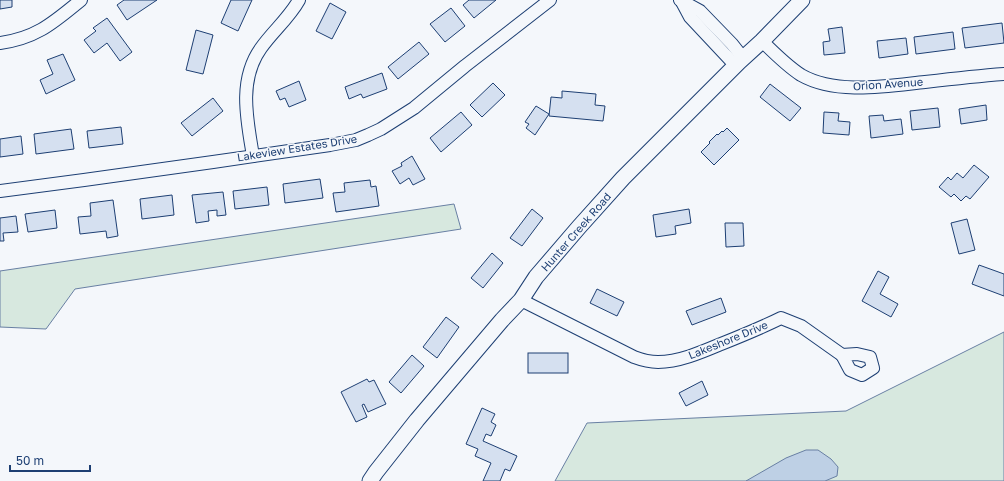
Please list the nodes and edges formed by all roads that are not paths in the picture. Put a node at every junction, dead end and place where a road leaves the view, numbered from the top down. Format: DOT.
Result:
graph roads {
  1 [pos="81,0"];
  2 [pos="299,0"];
  3 [pos="550,0"];
  4 [pos="802,0"];
  5 [pos="681,1"];
  6 [pos="762,41"];
  7 [pos="0,43"];
  8 [pos="739,62"];
  9 [pos="1004,74"];
  10 [pos="254,156"];
  11 [pos="0,191"];
  12 [pos="521,300"];
  13 [pos="842,354"];
  14 [pos="370,481"];
  1 -- 7 [label="street"];
  2 -- 10 [label="street"];
  3 -- 10 [label="street, Lakeview Estates Drive"];
  4 -- 6 [label="main road, Hunter Creek Road"];
  5 -- 8 [label="street"];
  6 -- 8 [label="main road, Hunter Creek Road"];
  6 -- 9 [label="street, Orion Avenue"];
  8 -- 12 [label="main road, Hunter Creek Road"];
  10 -- 11 [label="street, Lakeview Estates Drive"];
  12 -- 13 [label="street, Lakeshore Drive"];
  12 -- 14 [label="main road, Hunter Creek Road"];
}
